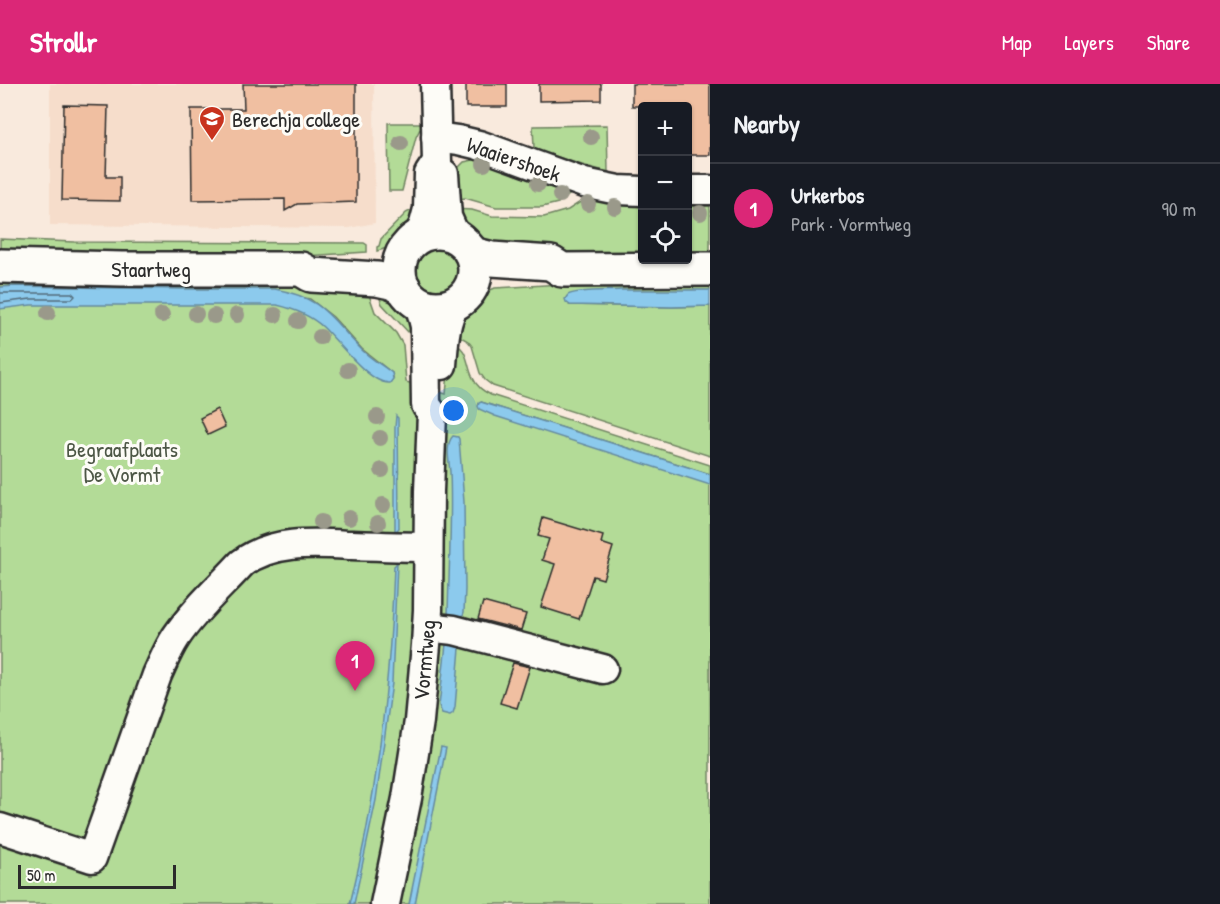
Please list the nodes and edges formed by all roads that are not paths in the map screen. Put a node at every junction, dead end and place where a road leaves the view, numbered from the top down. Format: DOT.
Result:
graph roads {
  1 [pos="435,84"];
  2 [pos="434,158"];
  3 [pos="692,190"];
  4 [pos="710,190"];
  5 [pos="638,191"];
  6 [pos="411,244"];
  7 [pos="464,246"];
  8 [pos="0,266"];
  9 [pos="301,269"];
  10 [pos="710,269"];
  11 [pos="562,270"];
  12 [pos="411,295"];
  13 [pos="462,296"];
  14 [pos="432,413"];
  15 [pos="428,547"];
  16 [pos="427,627"];
  17 [pos="603,669"];
  18 [pos="0,828"];
  19 [pos="386,904"];
  1 -- 2 [label="street, Waaiershoek"];
  2 -- 5 [label="street, Waaiershoek"];
  2 -- 6 [label="street"];
  2 -- 7 [label="street"];
  3 -- 4 [label="street"];
  6 -- 7 [label="main road"];
  6 -- 9 [label="main road, Staartweg"];
  6 -- 12 [label="main road"];
  7 -- 11 [label="main road"];
  7 -- 13 [label="main road"];
  8 -- 9 [label="main road, Staartweg"];
  9 -- 12 [label="main road, Staartweg"];
  10 -- 11 [label="main road"];
  11 -- 13 [label="main road"];
  12 -- 13 [label="main road"];
  12 -- 14 [label="street, Vormtweg"];
  13 -- 14 [label="street, Vormtweg"];
  14 -- 15 [label="street, Vormtweg"];
  15 -- 16 [label="street, Vormtweg"];
  15 -- 18 [label="street"];
  16 -- 17 [label="street"];
  16 -- 19 [label="street, Vormtweg"];
}
